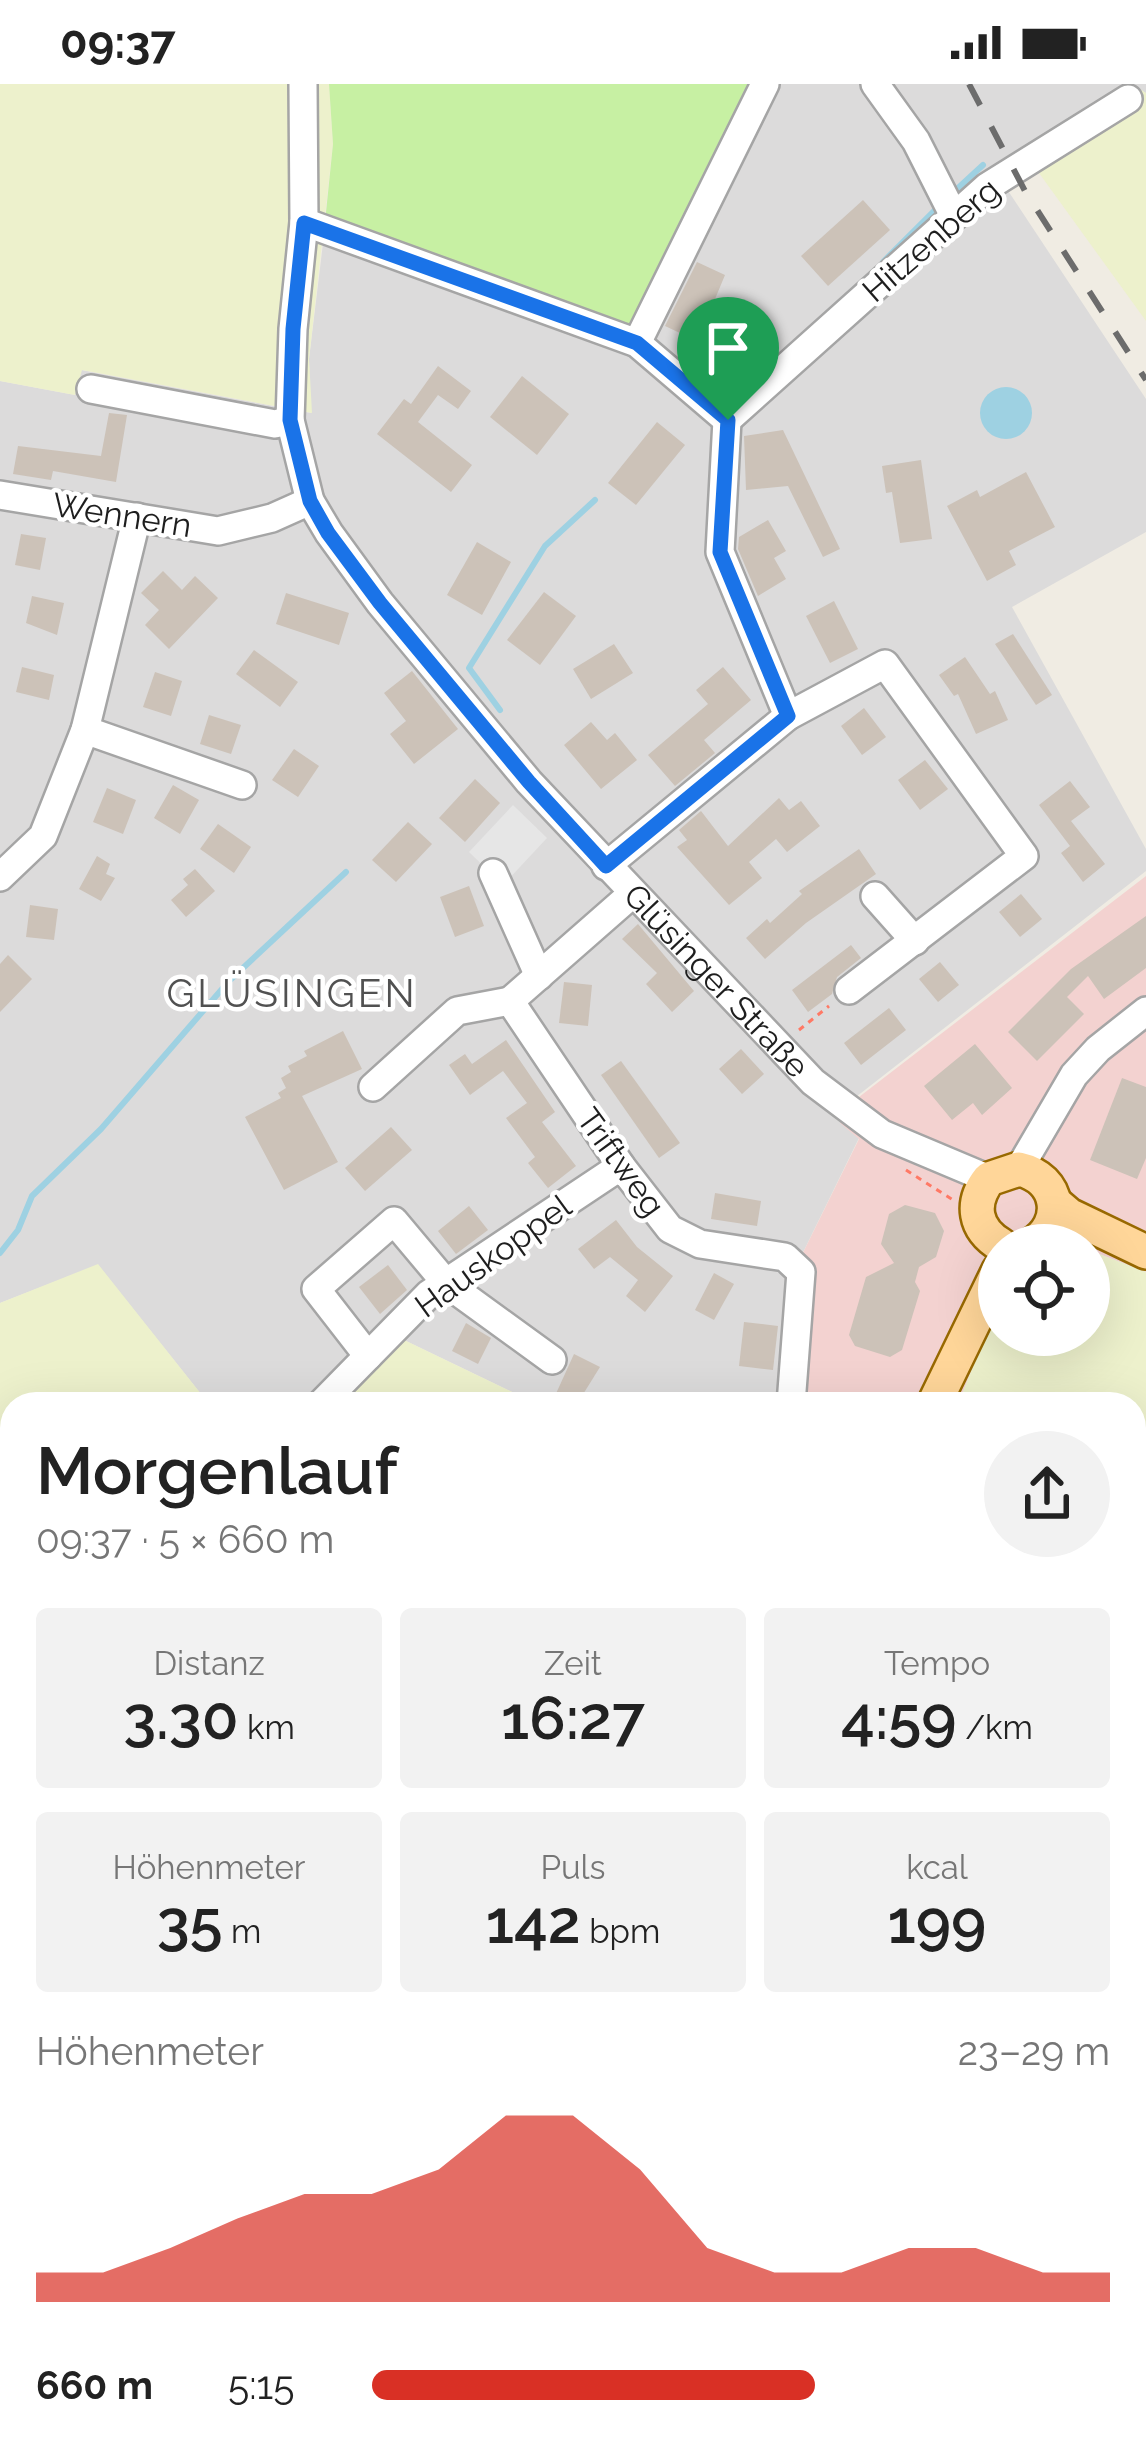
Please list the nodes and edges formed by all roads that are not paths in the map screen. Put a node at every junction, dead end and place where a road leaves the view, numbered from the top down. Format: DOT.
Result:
graph roads {
  1 [pos="303,84"];
  2 [pos="765,84"];
  3 [pos="875,84"];
  4 [pos="1131,101"];
  5 [pos="954,216"];
  6 [pos="304,223"];
  7 [pos="637,343"];
  8 [pos="91,389"];
  9 [pos="290,420"];
  10 [pos="728,420"];
  11 [pos="0,495"];
  12 [pos="310,501"];
  13 [pos="136,517"];
  14 [pos="788,716"];
  15 [pos="86,730"];
  16 [pos="242,784"];
  17 [pos="606,866"];
  18 [pos="493,873"];
  19 [pos="0,877"];
  20 [pos="632,894"];
  21 [pos="875,896"];
  22 [pos="915,940"];
  23 [pos="539,976"];
  24 [pos="849,990"];
  25 [pos="510,1001"];
  26 [pos="1146,1011"];
  27 [pos="373,1088"];
  28 [pos="620,1166"];
  29 [pos="1023,1202"];
  30 [pos="983,1224"];
  31 [pos="1143,1250"];
  32 [pos="446,1283"];
  33 [pos="978,1287"];
  34 [pos="978,1311"];
  35 [pos="368,1356"];
  36 [pos="954,1357"];
  37 [pos="552,1360"];
  38 [pos="333,1392"];
  39 [pos="792,1392"];
  40 [pos="939,1392"];
  1 -- 6 [label="street, Glüsinger Straße"];
  2 -- 7 [label="street"];
  3 -- 5 [label="street"];
  4 -- 5 [label="street, Hitzenberg"];
  5 -- 10 [label="street, Hitzenberg"];
  6 -- 7 [label="street"];
  6 -- 9 [label="street, Glüsinger Straße"];
  7 -- 10 [label="street"];
  8 -- 9 [label="street"];
  9 -- 12 [label="street, Glüsinger Straße"];
  10 -- 14 [label="street"];
  11 -- 13 [label="street, Wennern"];
  12 -- 13 [label="street, Wennern"];
  12 -- 17 [label="street, Glüsinger Straße"];
  13 -- 15 [label="street"];
  14 -- 17 [label="street"];
  14 -- 22 [label="street"];
  15 -- 16 [label="street"];
  15 -- 19 [label="street"];
  17 -- 20 [label="street, Glüsinger Straße"];
  18 -- 23 [label="street"];
  20 -- 23 [label="street"];
  20 -- 29 [label="street, Glüsinger Straße"];
  21 -- 22 [label="street"];
  22 -- 24 [label="street"];
  23 -- 25 [label="street"];
  25 -- 27 [label="street"];
  25 -- 28 [label="street, Triftweg"];
  26 -- 29 [label="street"];
  28 -- 32 [label="street, Hauskoppel"];
  28 -- 39 [label="street, Triftweg"];
  29 -- 30 [label="main road"];
  29 -- 31 [label="main road, Glüsinger Straße"];
  32 -- 35 [label="street, Hauskoppel"];
  32 -- 35 [label="street"];
  32 -- 37 [label="street"];
  33 -- 36 [label="main road"];
  34 -- 36 [label="main road"];
  35 -- 38 [label="street, Hauskoppel"];
  36 -- 40 [label="main road"];
}
